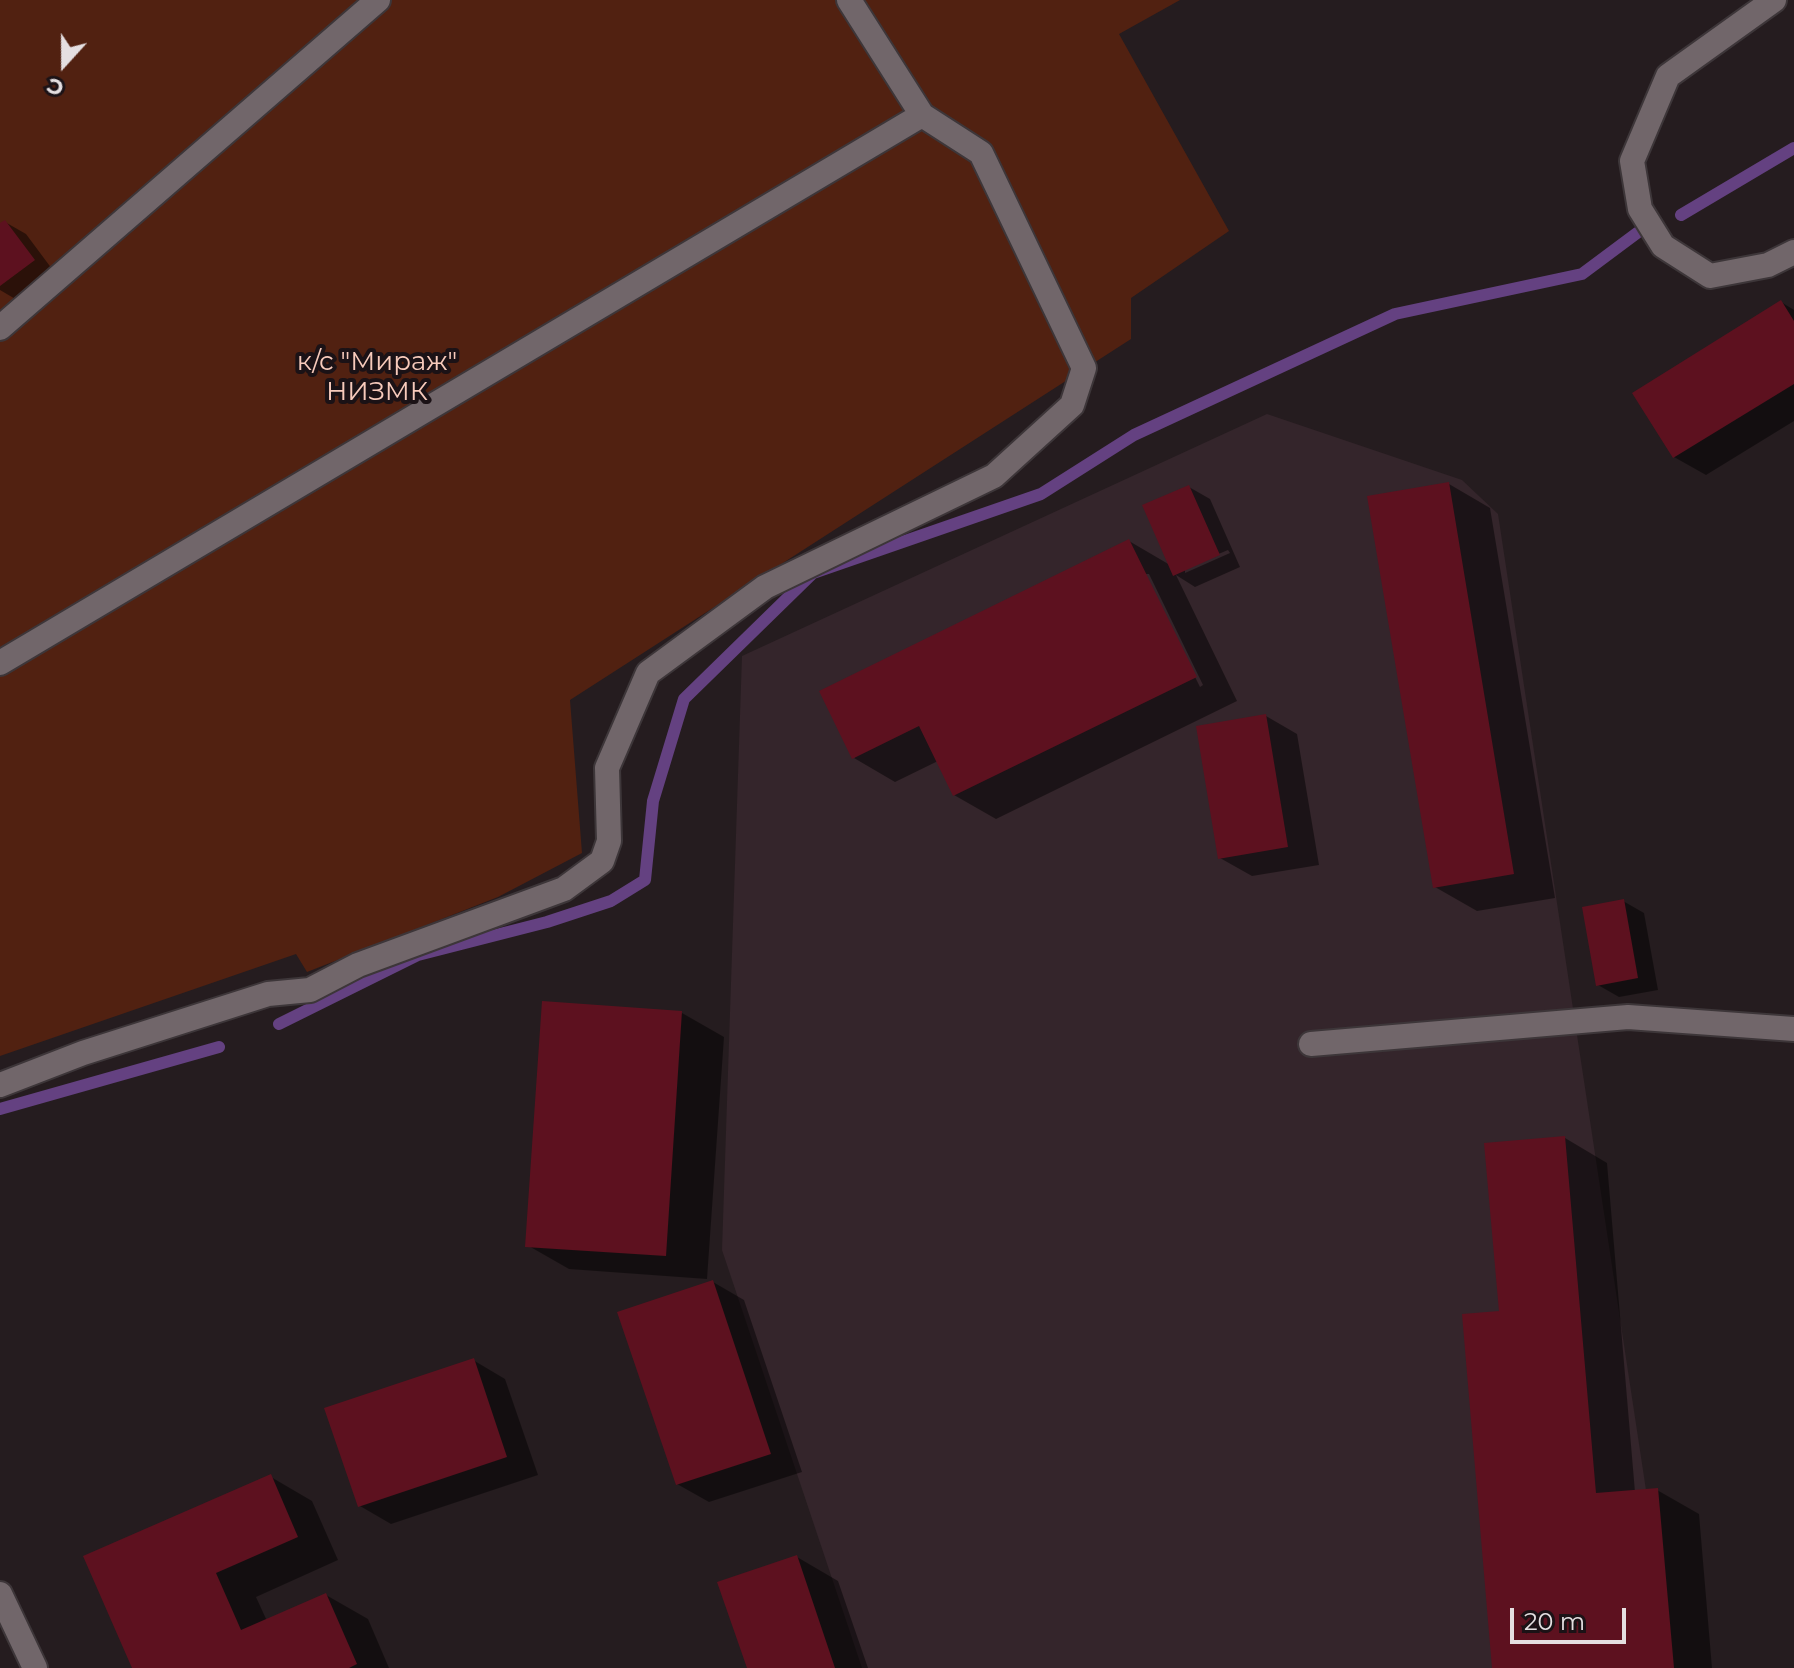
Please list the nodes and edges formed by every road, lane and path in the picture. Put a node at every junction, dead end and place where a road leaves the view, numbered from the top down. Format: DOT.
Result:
graph roads {
  1 [pos="378,0"];
  2 [pos="849,0"];
  3 [pos="1774,0"];
  4 [pos="922,115"];
  5 [pos="1794,252"];
  6 [pos="0,328"];
  7 [pos="0,663"];
  8 [pos="1794,1029"];
  9 [pos="1311,1044"];
  10 [pos="0,1085"];
  11 [pos="0,1594"];
  12 [pos="35,1668"];
  1 -- 6 [label="lane"];
  2 -- 4 [label="lane"];
  3 -- 5 [label="lane"];
  4 -- 7 [label="lane"];
  4 -- 10 [label="lane"];
  8 -- 9 [label="lane"];
  11 -- 12 [label="lane"];
}
